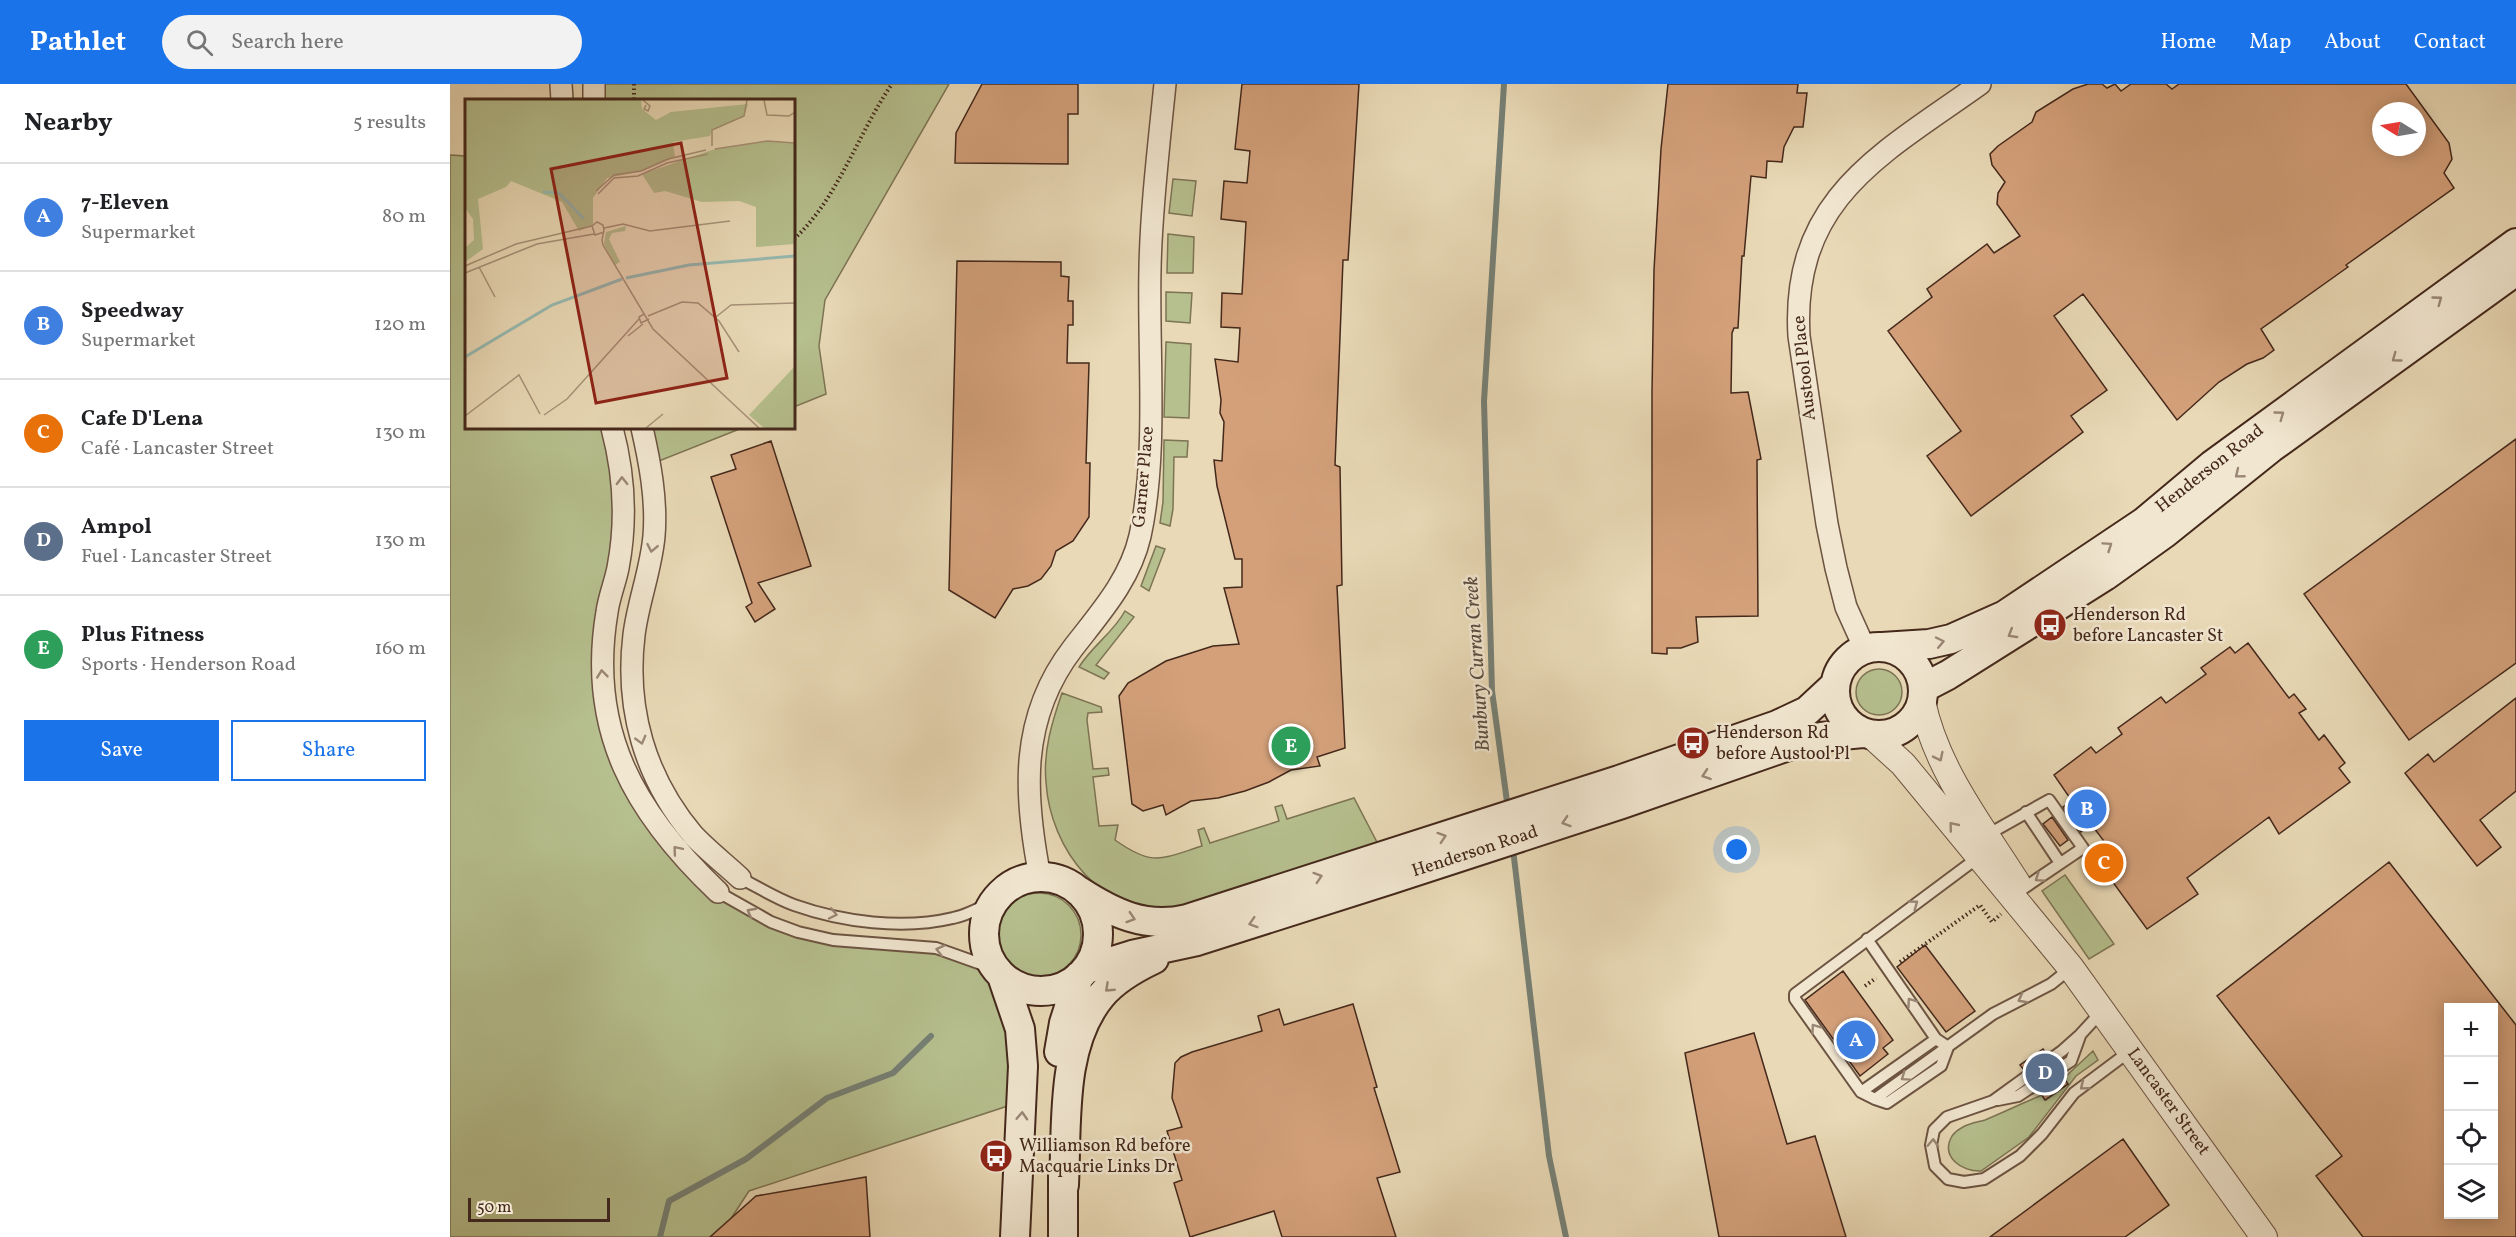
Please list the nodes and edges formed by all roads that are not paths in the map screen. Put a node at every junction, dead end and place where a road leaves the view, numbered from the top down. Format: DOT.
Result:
graph roads {
  1 [pos="561,84"];
  2 [pos="1165,84"];
  3 [pos="1980,84"];
  4 [pos="562,99"];
  5 [pos="2516,243"];
  6 [pos="2516,271"];
  7 [pos="2470,290"];
  8 [pos="612,429"];
  9 [pos="642,429"];
  10 [pos="1873,648"];
  11 [pos="1835,685"];
  12 [pos="1922,695"];
  13 [pos="1866,733"];
  14 [pos="1621,792"];
  15 [pos="2026,812"];
  16 [pos="1986,846"];
  17 [pos="2060,863"];
  18 [pos="1388,868"];
  19 [pos="1040,877"];
  20 [pos="740,878"];
  21 [pos="2021,890"];
  22 [pos="1079,891"];
  23 [pos="718,892"];
  24 [pos="995,900"];
  25 [pos="1867,939"];
  26 [pos="1197,940"];
  27 [pos="2071,968"];
  28 [pos="999,973"];
  29 [pos="1083,973"];
  30 [pos="2102,1011"];
  31 [pos="1936,1039"];
  32 [pos="1948,1047"];
  33 [pos="2130,1051"];
  34 [pos="1861,1092"];
  35 [pos="1064,1185"];
  36 [pos="1016,1237"];
  37 [pos="1063,1237"];
  38 [pos="2264,1237"];
  1 -- 4 [label="street"];
  2 -- 19 [label="street, Garner Place"];
  3 -- 10 [label="street, Austool Place"];
  5 -- 7 [label="main road, Henderson Road"];
  6 -- 7 [label="main road, Henderson Road"];
  10 -- 7 [label="main road, Henderson Road, one-way"];
  7 -- 12 [label="main road, Henderson Road, one-way"];
  23 -- 8 [label="street, one-way"];
  9 -- 20 [label="street, one-way"];
  10 -- 11 [label="main road"];
  10 -- 12 [label="main road"];
  11 -- 13 [label="main road"];
  11 -- 14 [label="main road, Henderson Road"];
  12 -- 13 [label="main road"];
  12 -- 16 [label="street, Lancaster Street, one-way"];
  13 -- 14 [label="main road, Henderson Road, one-way"];
  16 -- 13 [label="street, Lancaster Street, one-way"];
  14 -- 18 [label="main road, Henderson Road"];
  15 -- 16 [label="lane"];
  15 -- 17 [label="lane"];
  15 -- 17 [label="lane"];
  16 -- 21 [label="street, Lancaster Street"];
  25 -- 16 [label="lane, one-way"];
  16 -- 27 [label="street, Lancaster Street"];
  17 -- 21 [label="lane, one-way"];
  22 -- 18 [label="main road, Henderson Road, one-way"];
  18 -- 26 [label="main road, Henderson Road, one-way"];
  19 -- 22 [label="main road"];
  19 -- 24 [label="main road"];
  20 -- 24 [label="lane, one-way"];
  21 -- 27 [label="street, Lancaster Street"];
  22 -- 29 [label="main road"];
  28 -- 23 [label="lane, one-way"];
  24 -- 28 [label="main road"];
  31 -- 25 [label="lane, one-way"];
  34 -- 25 [label="lane, one-way"];
  26 -- 29 [label="main road, Henderson Road"];
  26 -- 35 [label="main road, one-way"];
  27 -- 30 [label="street, Lancaster Street"];
  27 -- 32 [label="lane, one-way"];
  28 -- 29 [label="main road"];
  36 -- 28 [label="main road, one-way"];
  29 -- 35 [label="main road"];
  30 -- 33 [label="street, Lancaster Street"];
  33 -- 30 [label="lane, one-way"];
  31 -- 32 [label="lane"];
  31 -- 34 [label="lane"];
  32 -- 34 [label="lane, one-way"];
  33 -- 38 [label="street, Lancaster Street"];
  35 -- 37 [label="main road"];
}
